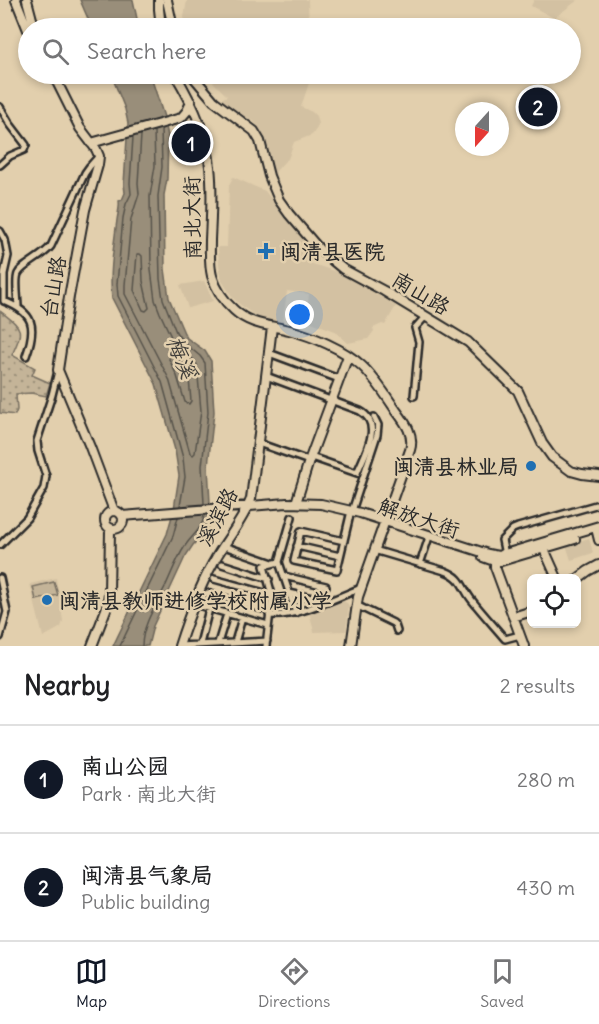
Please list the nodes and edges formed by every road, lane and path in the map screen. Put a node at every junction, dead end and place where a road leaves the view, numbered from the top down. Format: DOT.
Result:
graph roads {
  1 [pos="16,0"];
  2 [pos="27,0"];
  3 [pos="159,0"];
  4 [pos="167,0"];
  5 [pos="23,18"];
  6 [pos="32,18"];
  7 [pos="160,18"];
  8 [pos="171,18"];
  9 [pos="58,84"];
  10 [pos="181,84"];
  11 [pos="200,84"];
  12 [pos="191,102"];
  13 [pos="0,106"];
  14 [pos="179,118"];
  15 [pos="199,119"];
  16 [pos="92,143"];
  17 [pos="99,156"];
  18 [pos="0,165"];
  19 [pos="0,231"];
  20 [pos="18,307"];
  21 [pos="425,316"];
  22 [pos="272,327"];
  23 [pos="269,354"];
  24 [pos="26,356"];
  25 [pos="348,356"];
  26 [pos="58,370"];
  27 [pos="266,376"];
  28 [pos="339,379"];
  29 [pos="414,396"];
  30 [pos="332,400"];
  31 [pos="374,417"];
  32 [pos="258,443"];
  33 [pos="310,459"];
  34 [pos="599,476"];
  35 [pos="296,503"];
  36 [pos="599,504"];
  37 [pos="247,509"];
  38 [pos="114,511"];
  39 [pos="351,513"];
  40 [pos="292,517"];
  41 [pos="123,518"];
  42 [pos="384,523"];
  43 [pos="110,529"];
  44 [pos="598,532"];
  45 [pos="428,540"];
  46 [pos="344,541"];
  47 [pos="0,545"];
  48 [pos="224,546"];
  49 [pos="297,546"];
  50 [pos="544,549"];
  51 [pos="374,550"];
  52 [pos="504,550"];
  53 [pos="340,556"];
  54 [pos="495,559"];
  55 [pos="277,562"];
  56 [pos="222,564"];
  57 [pos="420,564"];
  58 [pos="599,565"];
  59 [pos="555,574"];
  60 [pos="284,576"];
  61 [pos="581,576"];
  62 [pos="0,578"];
  63 [pos="214,579"];
  64 [pos="269,579"];
  65 [pos="326,586"];
  66 [pos="361,588"];
  67 [pos="207,593"];
  68 [pos="289,593"];
  69 [pos="272,595"];
  70 [pos="326,602"];
  71 [pos="194,604"];
  72 [pos="356,605"];
  73 [pos="210,609"];
  74 [pos="527,612"];
  75 [pos="270,613"];
  76 [pos="296,613"];
  77 [pos="227,614"];
  78 [pos="513,617"];
  79 [pos="242,618"];
  80 [pos="268,625"];
  81 [pos="397,631"];
  82 [pos="520,635"];
  83 [pos="0,637"];
  84 [pos="235,642"];
  85 [pos="218,643"];
  86 [pos="266,643"];
  87 [pos="200,644"];
  88 [pos="92,646"];
  89 [pos="179,646"];
  90 [pos="351,646"];
  91 [pos="524,646"];
  1 -- 5 [label="street"];
  2 -- 6 [label="street"];
  3 -- 7 [label="street"];
  4 -- 8 [label="street"];
  9 -- 16 [label="street"];
  10 -- 12 [label="street, 南北大街"];
  11 -- 21 [label="street, 南山路"];
  12 -- 14 [label="street"];
  12 -- 15 [label="street, 南北大街"];
  13 -- 18 [label="street"];
  14 -- 15 [label="street"];
  14 -- 16 [label="street"];
  15 -- 22 [label="street, 南北大街"];
  16 -- 17 [label="street"];
  17 -- 20 [label="street"];
  17 -- 26 [label="street, 台山路"];
  19 -- 20 [label="street"];
  20 -- 24 [label="street"];
  21 -- 29 [label="street"];
  21 -- 34 [label="street, 南山路"];
  22 -- 23 [label="street, 溪滨路"];
  22 -- 25 [label="street, 南北大街"];
  23 -- 27 [label="street, 溪滨路"];
  23 -- 28 [label="street"];
  25 -- 28 [label="street"];
  25 -- 42 [label="street, 南北大街"];
  26 -- 38 [label="street"];
  26 -- 47 [label="street"];
  27 -- 30 [label="street"];
  27 -- 32 [label="street, 溪滨路"];
  28 -- 30 [label="street"];
  30 -- 33 [label="street"];
  30 -- 33 [label="street"];
  31 -- 39 [label="street"];
  32 -- 33 [label="street"];
  32 -- 37 [label="street, 溪滨路"];
  33 -- 35 [label="street"];
  35 -- 37 [label="street, 解放大街"];
  35 -- 39 [label="street, 解放大街"];
  36 -- 52 [label="street"];
  37 -- 39 [label="street, 解放大街"];
  37 -- 41 [label="street, 解放大街"];
  37 -- 48 [label="street, 溪滨路"];
  38 -- 41 [label="street"];
  38 -- 43 [label="street"];
  39 -- 42 [label="street, 解放大街"];
  39 -- 46 [label="street"];
  40 -- 55 [label="street"];
  41 -- 43 [label="street"];
  42 -- 45 [label="street, 解放大街"];
  42 -- 51 [label="street, 南北大街"];
  42 -- 54 [label="street, 解放大街"];
  43 -- 88 [label="street"];
  44 -- 50 [label="street, 解放大街"];
  44 -- 54 [label="street, 解放大街"];
  45 -- 54 [label="street, 解放大街"];
  45 -- 57 [label="street"];
  46 -- 49 [label="street"];
  46 -- 53 [label="street"];
  48 -- 55 [label="street"];
  48 -- 71 [label="street, 溪滨路"];
  49 -- 53 [label="street"];
  49 -- 53 [label="street"];
  50 -- 54 [label="street, 解放大街"];
  50 -- 59 [label="street"];
  51 -- 57 [label="street"];
  51 -- 66 [label="street, 南北大街"];
  54 -- 78 [label="street"];
  55 -- 60 [label="street"];
  55 -- 64 [label="street"];
  56 -- 64 [label="street"];
  57 -- 82 [label="street"];
  58 -- 61 [label="street"];
  60 -- 65 [label="street"];
  60 -- 68 [label="street"];
  62 -- 83 [label="street"];
  63 -- 69 [label="street"];
  64 -- 69 [label="street"];
  66 -- 70 [label="street"];
  66 -- 72 [label="street, 南北大街"];
  67 -- 75 [label="street"];
  68 -- 70 [label="street"];
  68 -- 76 [label="street"];
  69 -- 75 [label="street"];
  70 -- 76 [label="street"];
  71 -- 73 [label="street"];
  71 -- 89 [label="street, 溪滨路"];
  72 -- 81 [label="street"];
  72 -- 90 [label="street, 南北大街"];
  73 -- 77 [label="street"];
  73 -- 87 [label="street"];
  74 -- 78 [label="street"];
  75 -- 76 [label="street"];
  75 -- 80 [label="street"];
  77 -- 79 [label="street"];
  77 -- 85 [label="street"];
  78 -- 82 [label="street"];
  79 -- 80 [label="street"];
  79 -- 84 [label="street"];
  80 -- 86 [label="street"];
  82 -- 91 [label="street"];
  84 -- 85 [label="street"];
  84 -- 86 [label="street"];
  85 -- 87 [label="street"];
  87 -- 89 [label="street"];
}
